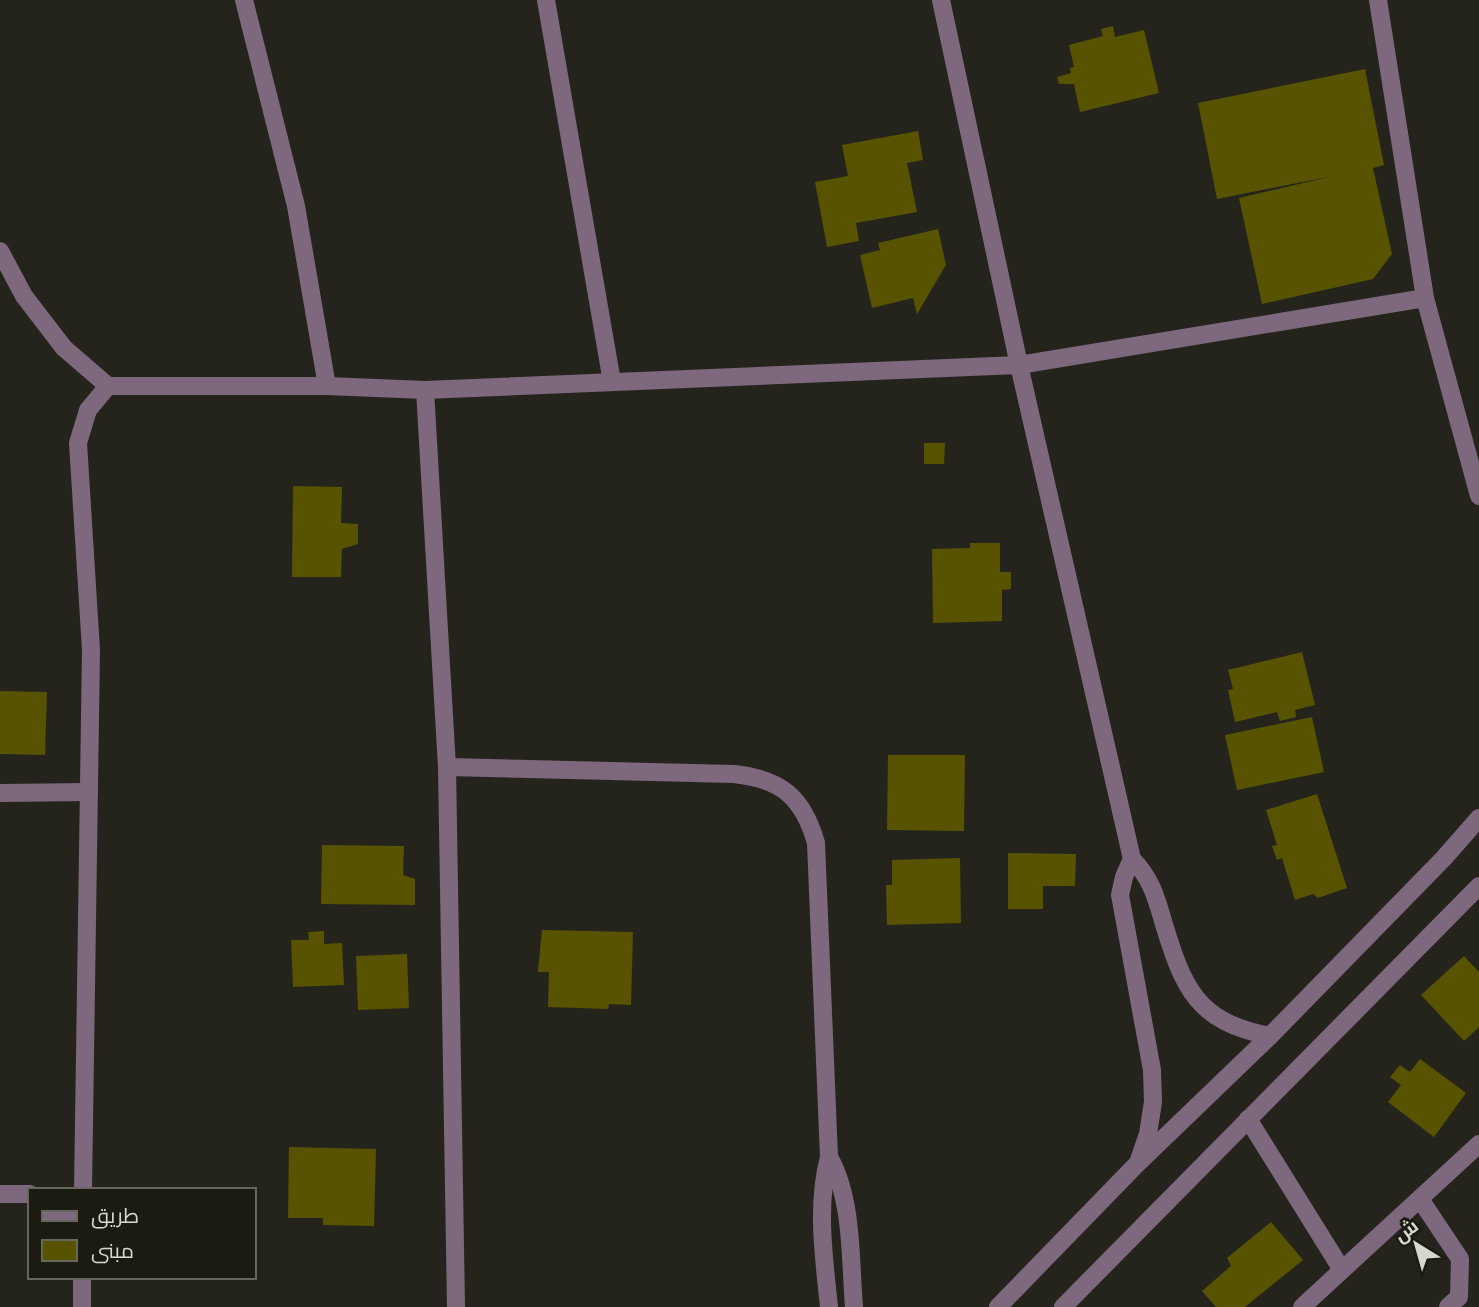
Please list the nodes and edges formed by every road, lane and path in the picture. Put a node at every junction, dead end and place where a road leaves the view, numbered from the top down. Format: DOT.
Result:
graph roads {
  1 [pos="244,0"];
  2 [pos="546,0"];
  3 [pos="941,0"];
  4 [pos="1378,0"];
  5 [pos="0,251"];
  6 [pos="1425,298"];
  7 [pos="1019,365"];
  8 [pos="612,382"];
  9 [pos="108,386"];
  10 [pos="327,386"];
  11 [pos="425,390"];
  12 [pos="1479,496"];
  13 [pos="447,767"];
  14 [pos="89,792"];
  15 [pos="0,793"];
  16 [pos="1479,818"];
  17 [pos="1132,859"];
  18 [pos="1479,886"];
  19 [pos="1270,1036"];
  20 [pos="1248,1119"];
  21 [pos="1479,1144"];
  22 [pos="829,1157"];
  23 [pos="1137,1164"];
  24 [pos="83,1188"];
  25 [pos="0,1194"];
  26 [pos="28,1194"];
  27 [pos="1420,1199"];
  28 [pos="1342,1270"];
  29 [pos="82,1279"];
  30 [pos="82,1307"];
  31 [pos="456,1307"];
  32 [pos="828,1307"];
  33 [pos="854,1307"];
  34 [pos="998,1307"];
  35 [pos="1063,1307"];
  36 [pos="1302,1307"];
  37 [pos="1448,1307"];
  1 -- 10 [label="street"];
  2 -- 8 [label="street"];
  3 -- 7 [label="street"];
  4 -- 6 [label="street"];
  5 -- 9 [label="street"];
  6 -- 7 [label="street"];
  6 -- 12 [label="street"];
  7 -- 8 [label="street"];
  7 -- 17 [label="street"];
  8 -- 11 [label="street"];
  9 -- 10 [label="street"];
  9 -- 14 [label="street"];
  10 -- 11 [label="street"];
  11 -- 13 [label="street"];
  13 -- 22 [label="street"];
  13 -- 31 [label="street"];
  14 -- 15 [label="street"];
  14 -- 24 [label="street"];
  16 -- 19 [label="street"];
  17 -- 19 [label="street"];
  17 -- 23 [label="street"];
  18 -- 20 [label="street"];
  19 -- 23 [label="street"];
  20 -- 28 [label="street"];
  20 -- 35 [label="street"];
  21 -- 27 [label="street"];
  22 -- 32 [label="street"];
  22 -- 33 [label="street"];
  23 -- 34 [label="street"];
  25 -- 26 [label="street"];
  27 -- 28 [label="street"];
  27 -- 37 [label="street"];
  28 -- 36 [label="street"];
  29 -- 30 [label="street"];
}
